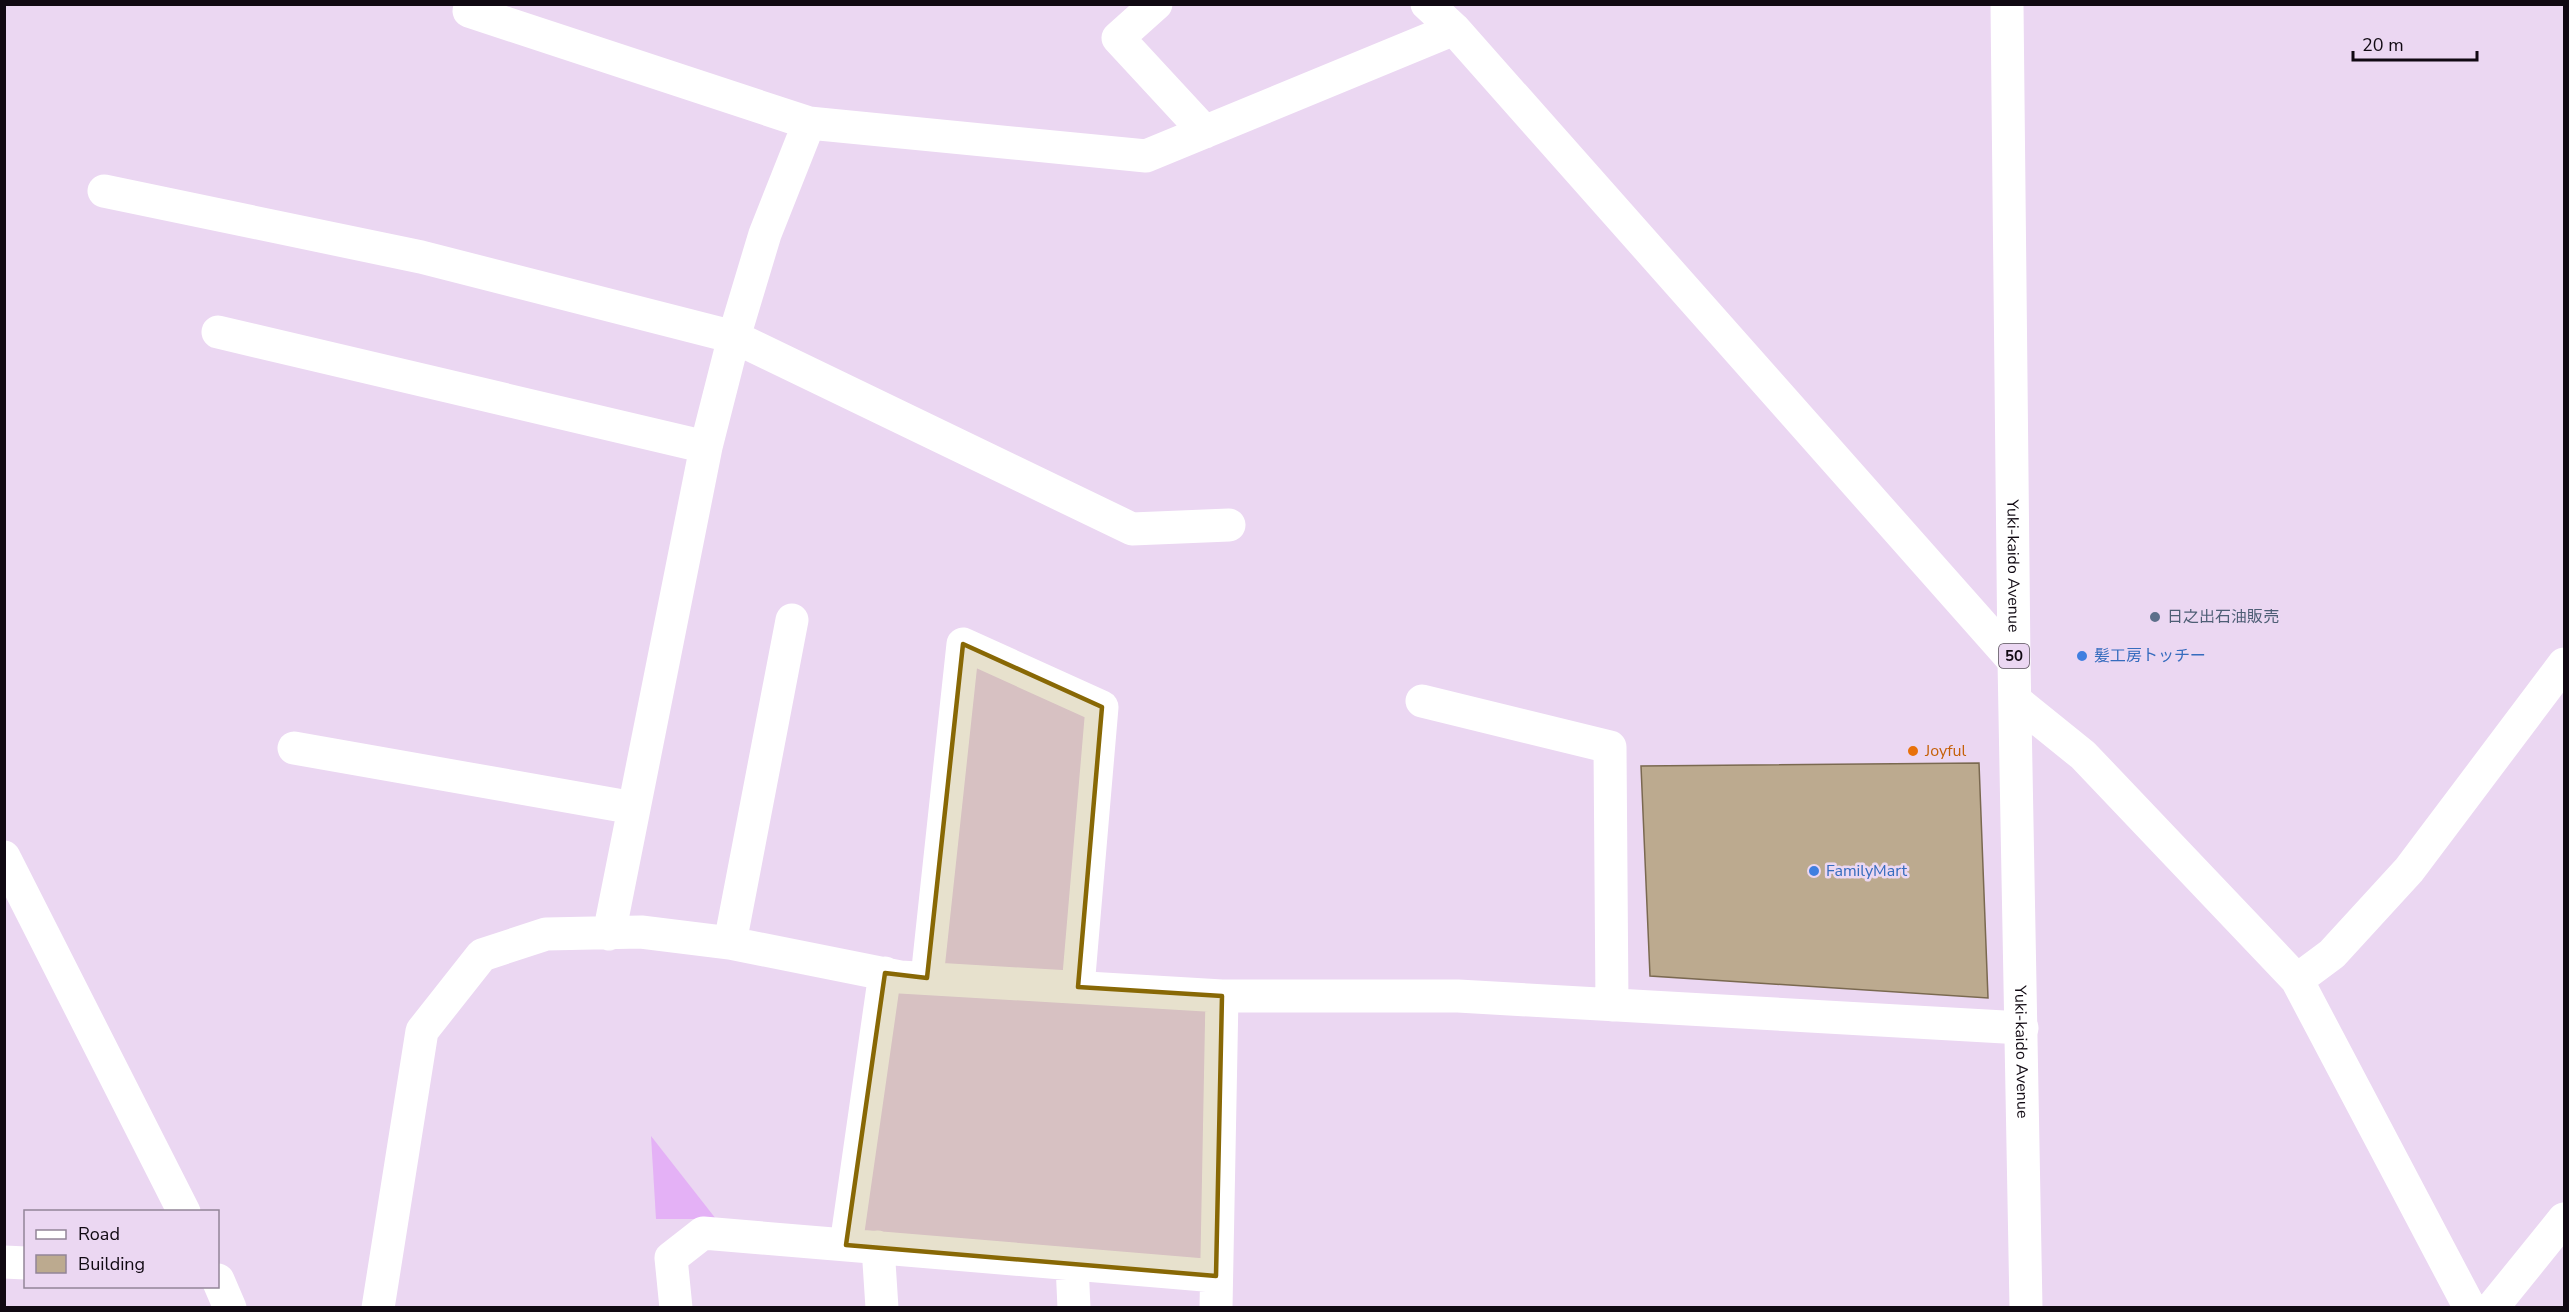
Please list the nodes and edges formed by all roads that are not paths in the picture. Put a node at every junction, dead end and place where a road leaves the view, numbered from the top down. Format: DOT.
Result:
graph roads {
  1 [pos="475,4"];
  2 [pos="1156,4"];
  3 [pos="1427,4"];
  4 [pos="2007,4"];
  5 [pos="1454,29"];
  6 [pos="809,123"];
  7 [pos="1205,132"];
  8 [pos="104,191"];
  9 [pos="218,332"];
  10 [pos="734,338"];
  11 [pos="706,447"];
  12 [pos="1229,525"];
  13 [pos="792,620"];
  14 [pos="2014,660"];
  15 [pos="2565,664"];
  16 [pos="1422,700"];
  17 [pos="2016,701"];
  18 [pos="294,748"];
  19 [pos="634,808"];
  20 [pos="8,869"];
  21 [pos="609,934"];
  22 [pos="730,943"];
  23 [pos="885,973"];
  24 [pos="927,978"];
  25 [pos="2297,980"];
  26 [pos="1077,987"];
  27 [pos="1222,996"];
  28 [pos="1612,1005"];
  29 [pos="2022,1028"];
  30 [pos="183,1210"];
  31 [pos="2565,1219"];
  32 [pos="846,1245"];
  33 [pos="878,1247"];
  34 [pos="4,1262"];
  35 [pos="24,1263"];
  36 [pos="1072,1264"];
  37 [pos="219,1282"];
  38 [pos="1216,1292"];
  39 [pos="230,1308"];
  40 [pos="378,1308"];
  41 [pos="676,1308"];
  42 [pos="882,1308"];
  43 [pos="1074,1308"];
  44 [pos="2026,1308"];
  45 [pos="2470,1308"];
  46 [pos="2492,1308"];
  1 -- 6 [label="main road"];
  2 -- 7 [label="main road"];
  3 -- 5 [label="main road"];
  4 -- 14 [label="main road, Yuki-kaido Avenue / 50"];
  5 -- 7 [label="main road"];
  5 -- 14 [label="main road"];
  6 -- 7 [label="main road"];
  6 -- 10 [label="main road"];
  8 -- 10 [label="main road"];
  9 -- 11 [label="main road"];
  10 -- 11 [label="main road"];
  10 -- 12 [label="main road"];
  11 -- 19 [label="main road"];
  13 -- 22 [label="main road"];
  14 -- 17 [label="main road, Yuki-kaido Avenue / 50"];
  15 -- 25 [label="main road"];
  16 -- 28 [label="main road"];
  17 -- 25 [label="main road"];
  17 -- 29 [label="main road, Yuki-kaido Avenue / 50"];
  18 -- 19 [label="main road"];
  19 -- 21 [label="main road"];
  20 -- 30 [label="main road"];
  21 -- 22 [label="main road"];
  21 -- 40 [label="main road"];
  22 -- 23 [label="main road"];
  23 -- 24 [label="main road"];
  23 -- 32 [label="main road"];
  24 -- 26 [label="main road"];
  24 -- 26 [label="main road"];
  25 -- 45 [label="main road"];
  26 -- 27 [label="main road"];
  27 -- 28 [label="main road"];
  27 -- 38 [label="main road"];
  28 -- 29 [label="main road"];
  29 -- 44 [label="main road, Yuki-kaido Avenue / 50"];
  31 -- 46 [label="main road"];
  32 -- 33 [label="main road"];
  32 -- 41 [label="main road"];
  33 -- 36 [label="main road"];
  33 -- 42 [label="main road"];
  34 -- 35 [label="main road"];
  36 -- 38 [label="main road"];
  36 -- 43 [label="main road"];
  37 -- 39 [label="main road"];
}
